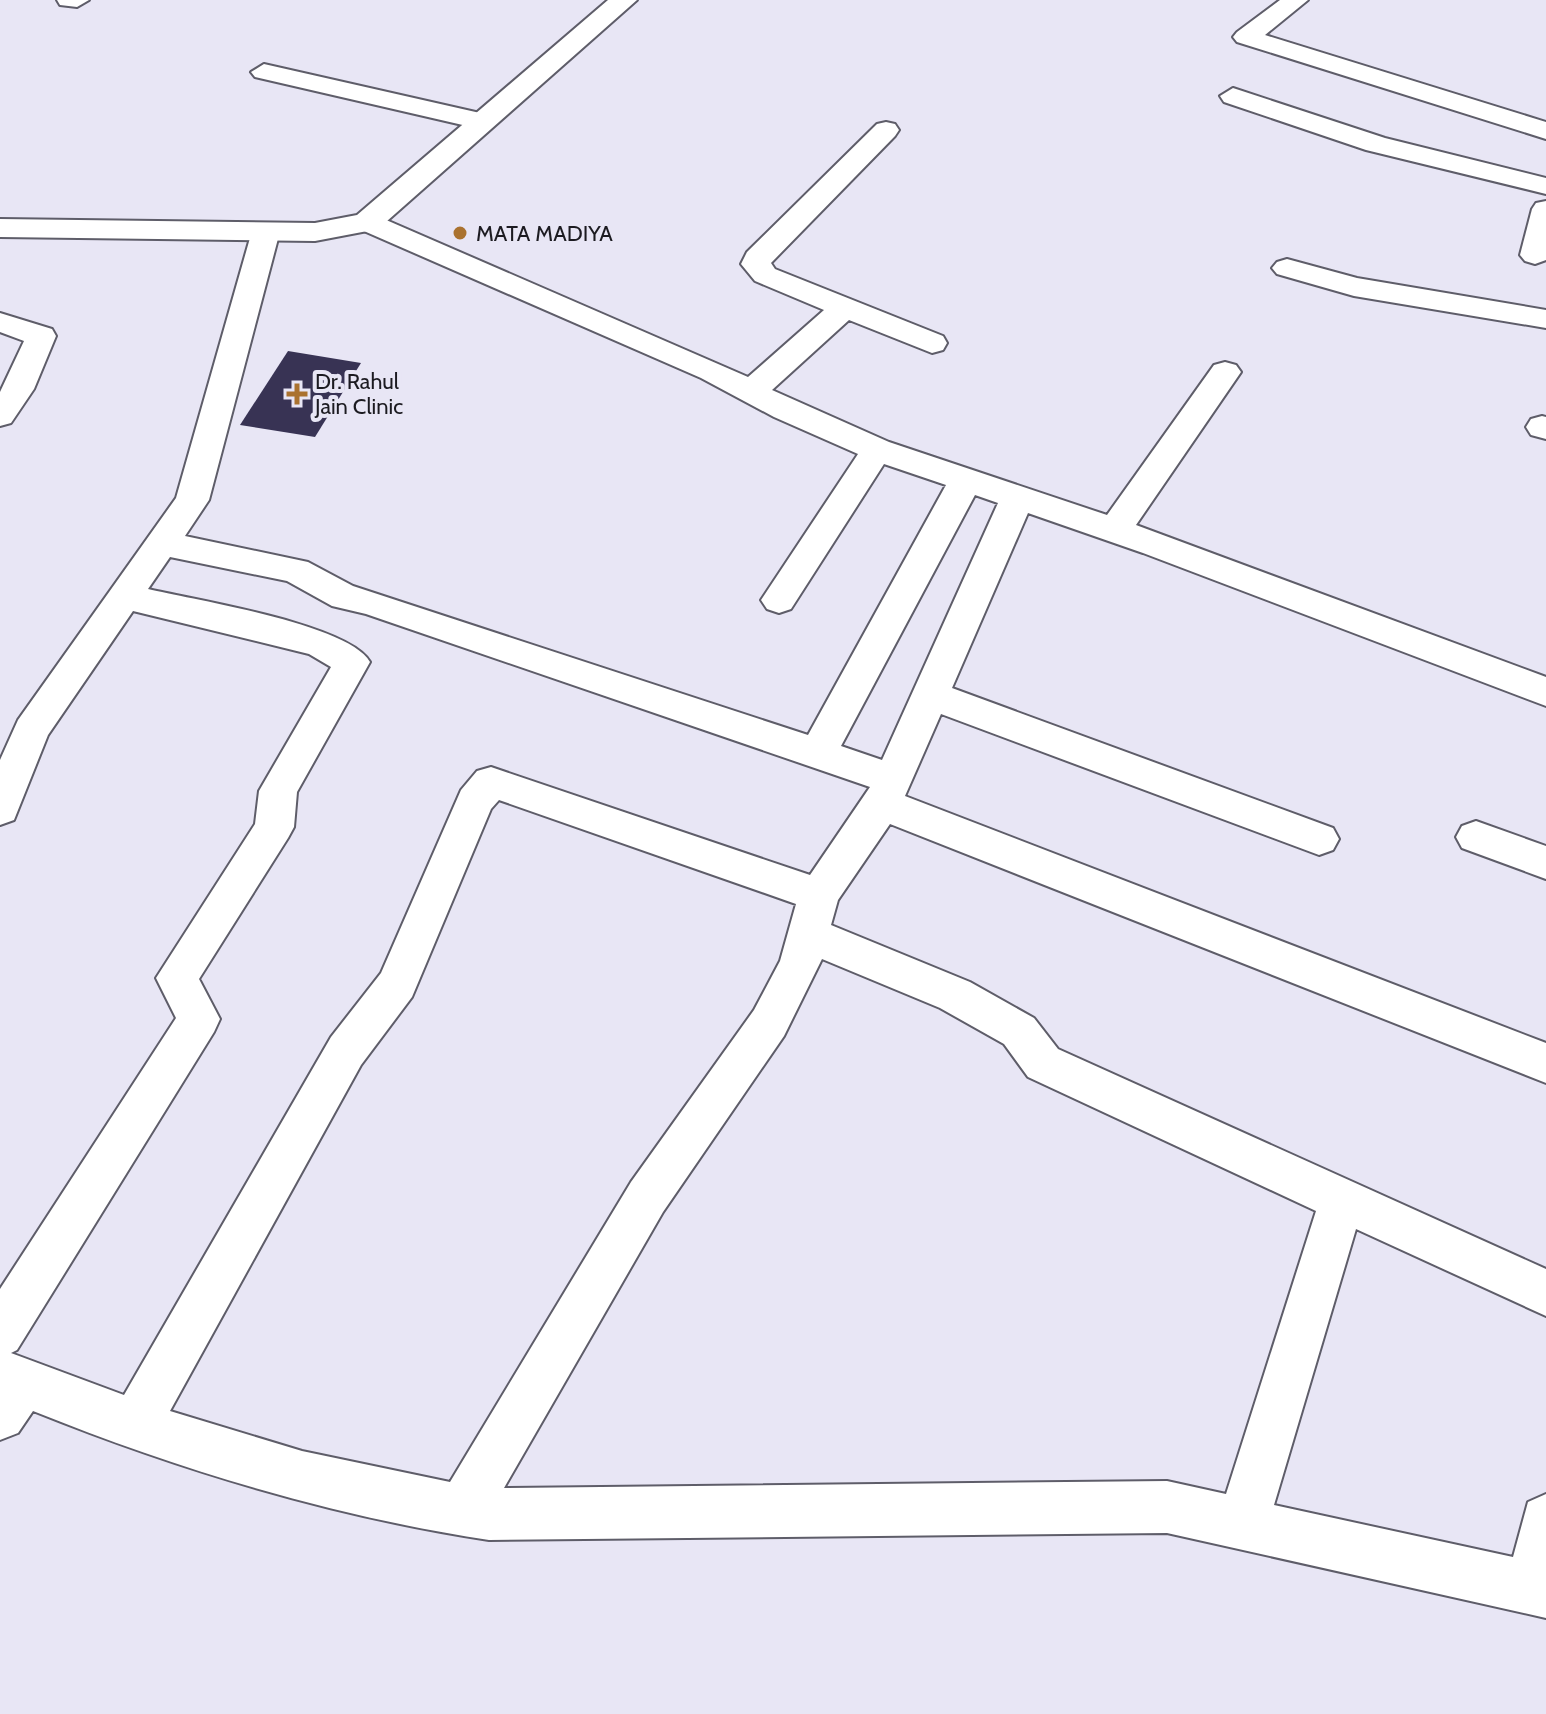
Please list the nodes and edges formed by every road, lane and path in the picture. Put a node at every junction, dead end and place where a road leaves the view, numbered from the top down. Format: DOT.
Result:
graph roads {
  1 [pos="69,0"];
  2 [pos="77,0"];
  3 [pos="624,0"];
  4 [pos="1296,0"];
  5 [pos="264,72"];
  6 [pos="1233,96"];
  7 [pos="480,121"];
  8 [pos="1418,124"];
  9 [pos="886,130"];
  10 [pos="1546,131"];
  11 [pos="1546,186"];
  12 [pos="1546,209"];
  13 [pos="367,222"];
  14 [pos="0,228"];
  15 [pos="266,231"];
  16 [pos="1535,255"];
  17 [pos="1287,268"];
  18 [pos="846,307"];
  19 [pos="1546,319"];
  20 [pos="0,322"];
  21 [pos="932,343"];
  22 [pos="1225,372"];
  23 [pos="750,392"];
  24 [pos="0,416"];
  25 [pos="877,450"];
  26 [pos="966,480"];
  27 [pos="1018,497"];
  28 [pos="1115,530"];
  29 [pos="161,543"];
  30 [pos="125,596"];
  31 [pos="779,600"];
  32 [pos="1546,692"];
  33 [pos="930,695"];
  34 [pos="818,753"];
  35 [pos="888,791"];
  36 [pos="0,809"];
  37 [pos="1476,837"];
  38 [pos="1319,839"];
  39 [pos="1546,863"];
  40 [pos="813,915"];
  41 [pos="1546,1063"];
  42 [pos="1342,1200"];
  43 [pos="1546,1293"];
  44 [pos="0,1333"];
  45 [pos="8,1390"];
  46 [pos="134,1426"];
  47 [pos="462,1511"];
  48 [pos="1546,1520"];
  49 [pos="1242,1524"];
  50 [pos="1540,1590"];
  1 -- 2 [label="street"];
  3 -- 7 [label="street"];
  4 -- 8 [label="street"];
  5 -- 7 [label="street"];
  6 -- 8 [label="street"];
  7 -- 13 [label="street"];
  8 -- 10 [label="street"];
  8 -- 11 [label="street"];
  9 -- 18 [label="street"];
  12 -- 16 [label="street"];
  13 -- 15 [label="street"];
  13 -- 23 [label="street"];
  14 -- 15 [label="street"];
  15 -- 29 [label="street"];
  17 -- 19 [label="street"];
  18 -- 21 [label="street"];
  18 -- 23 [label="street"];
  20 -- 24 [label="street"];
  22 -- 28 [label="street"];
  23 -- 25 [label="street"];
  25 -- 26 [label="street"];
  25 -- 31 [label="street"];
  26 -- 27 [label="street"];
  26 -- 34 [label="street"];
  27 -- 28 [label="street"];
  27 -- 33 [label="street"];
  28 -- 32 [label="street"];
  29 -- 30 [label="street"];
  29 -- 34 [label="street"];
  30 -- 36 [label="street"];
  30 -- 44 [label="street"];
  33 -- 35 [label="street"];
  33 -- 38 [label="street"];
  34 -- 35 [label="street"];
  35 -- 40 [label="street"];
  35 -- 41 [label="street"];
  37 -- 39 [label="street"];
  40 -- 42 [label="street"];
  40 -- 46 [label="street"];
  40 -- 47 [label="street"];
  42 -- 43 [label="street"];
  42 -- 49 [label="street"];
  45 -- 46 [label="street"];
  46 -- 47 [label="street"];
  47 -- 49 [label="street"];
  48 -- 50 [label="street"];
  49 -- 50 [label="street"];
}
